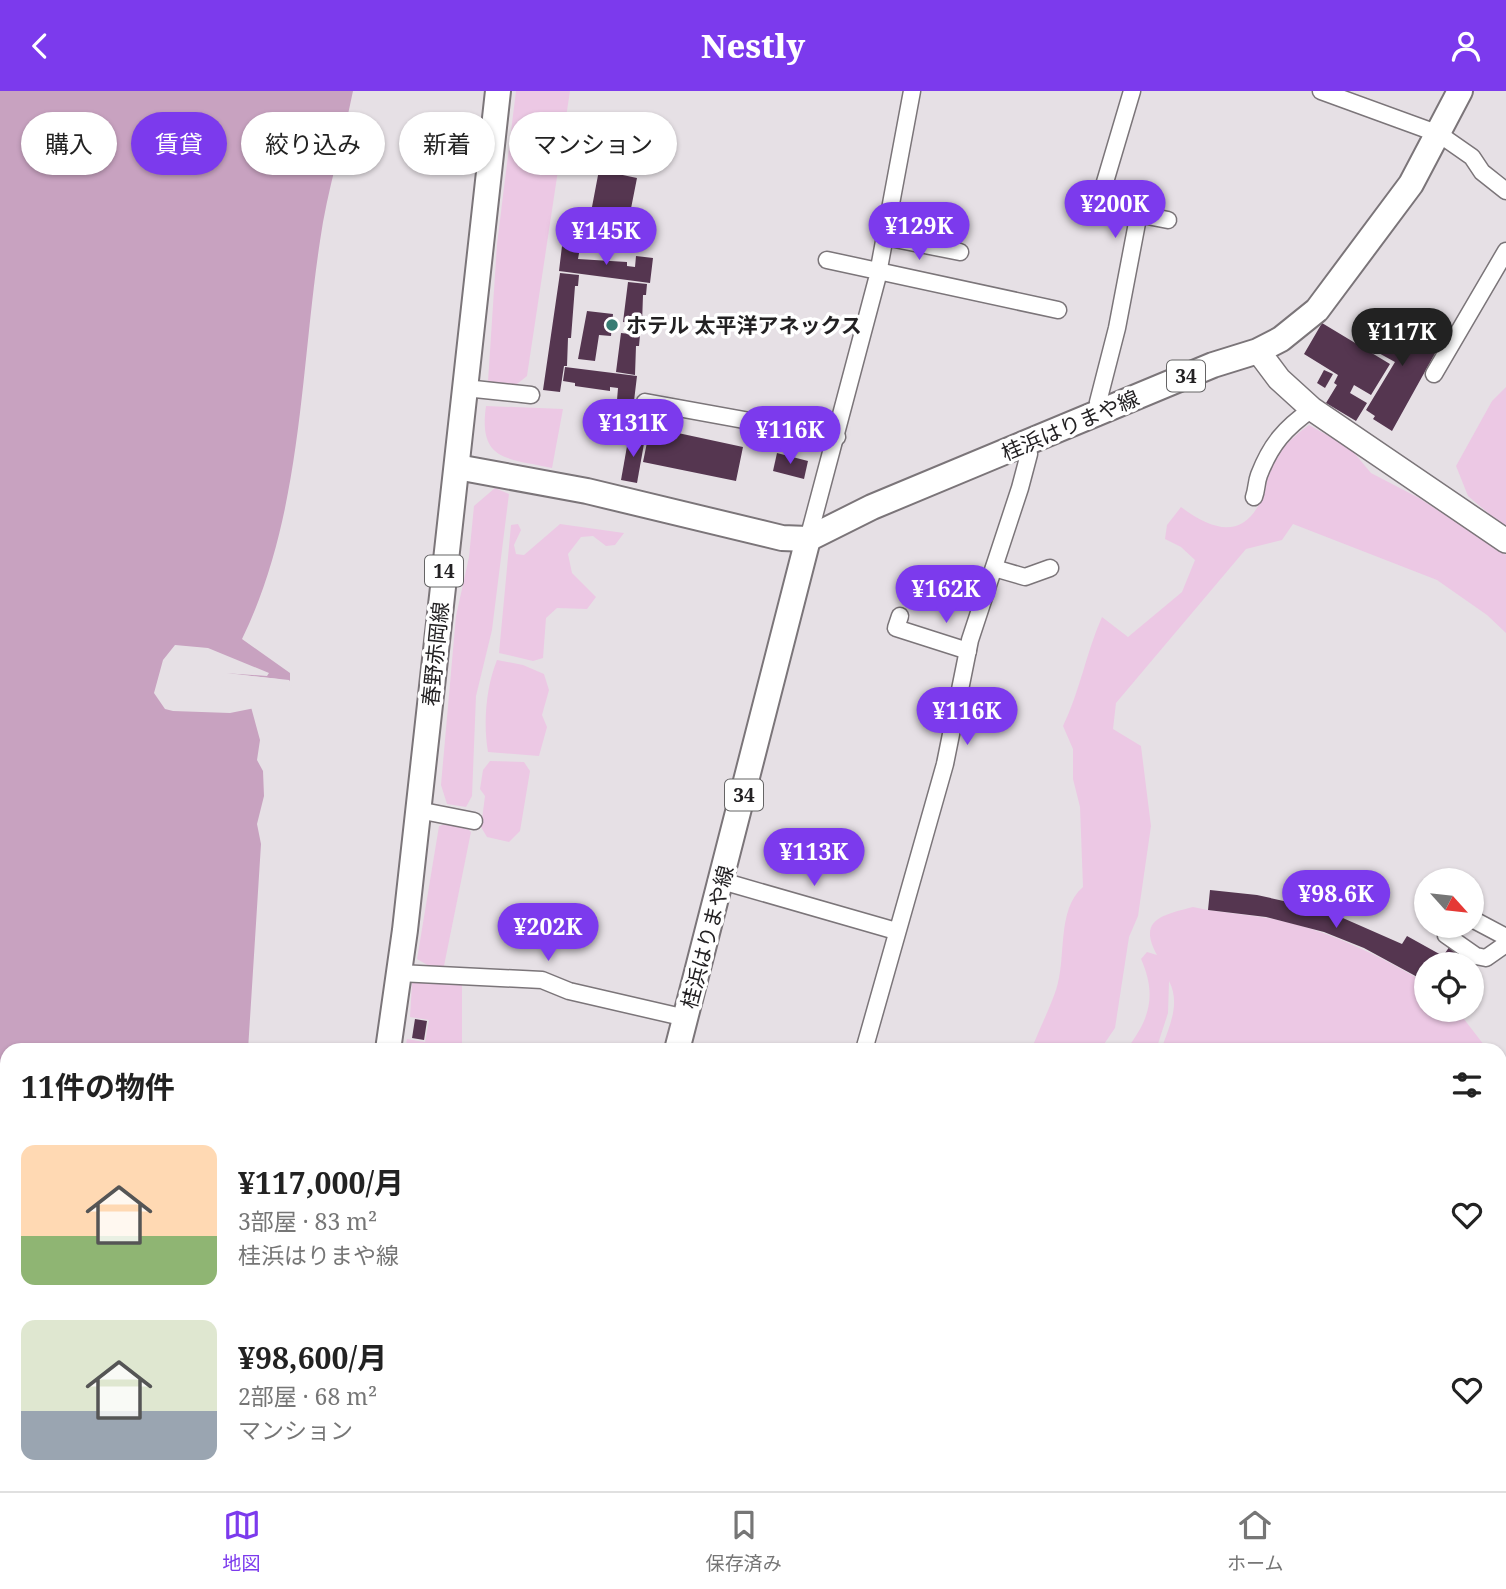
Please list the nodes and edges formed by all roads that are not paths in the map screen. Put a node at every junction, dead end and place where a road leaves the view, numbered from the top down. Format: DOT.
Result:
graph roads {
  1 [pos="498,91"];
  2 [pos="912,91"];
  3 [pos="1132,91"];
  4 [pos="1321,91"];
  5 [pos="1460,91"];
  6 [pos="1438,134"];
  7 [pos="1506,191"];
  8 [pos="1136,218"];
  9 [pos="1168,220"];
  10 [pos="885,237"];
  11 [pos="1506,251"];
  12 [pos="960,252"];
  13 [pos="827,260"];
  14 [pos="879,271"];
  15 [pos="1058,310"];
  16 [pos="1258,351"];
  17 [pos="1434,374"];
  18 [pos="465,389"];
  19 [pos="531,395"];
  20 [pos="645,402"];
  21 [pos="1312,409"];
  22 [pos="1102,411"];
  23 [pos="838,437"];
  24 [pos="1026,443"];
  25 [pos="457,467"];
  26 [pos="1254,497"];
  27 [pos="808,539"];
  28 [pos="1506,541"];
  29 [pos="994,568"];
  30 [pos="1051,568"];
  31 [pos="900,616"];
  32 [pos="968,651"];
  33 [pos="418,810"];
  34 [pos="474,821"];
  35 [pos="722,881"];
  36 [pos="1484,925"];
  37 [pos="896,931"];
  38 [pos="1506,937"];
  39 [pos="1450,938"];
  40 [pos="1506,944"];
  41 [pos="399,973"];
  42 [pos="686,1018"];
  43 [pos="389,1043"];
  44 [pos="679,1043"];
  45 [pos="866,1043"];
  1 -- 18 [label="main road, 春野赤岡線 / 14"];
  2 -- 10 [label="street"];
  3 -- 8 [label="street"];
  4 -- 6 [label="street"];
  5 -- 6 [label="main road, 桂浜はりまや線 / 34"];
  6 -- 7 [label="street"];
  6 -- 16 [label="main road, 桂浜はりまや線 / 34"];
  8 -- 9 [label="street"];
  8 -- 22 [label="street"];
  10 -- 12 [label="street"];
  10 -- 14 [label="street"];
  11 -- 17 [label="street"];
  13 -- 14 [label="street"];
  14 -- 15 [label="street"];
  14 -- 23 [label="street"];
  16 -- 21 [label="street"];
  16 -- 22 [label="main road, 桂浜はりまや線 / 34"];
  18 -- 19 [label="street"];
  18 -- 25 [label="main road, 春野赤岡線 / 14"];
  20 -- 23 [label="street"];
  21 -- 26 [label="street"];
  21 -- 28 [label="street"];
  22 -- 24 [label="main road, 桂浜はりまや線 / 34"];
  23 -- 27 [label="street"];
  24 -- 27 [label="main road, 桂浜はりまや線 / 34"];
  24 -- 29 [label="street"];
  25 -- 27 [label="main road"];
  25 -- 33 [label="main road, 春野赤岡線 / 14"];
  27 -- 35 [label="main road, 桂浜はりまや線 / 34"];
  29 -- 30 [label="street"];
  29 -- 32 [label="street"];
  31 -- 32 [label="street"];
  32 -- 37 [label="street"];
  33 -- 34 [label="street"];
  33 -- 41 [label="main road, 春野赤岡線 / 14"];
  35 -- 37 [label="street"];
  35 -- 42 [label="main road, 桂浜はりまや線 / 34"];
  36 -- 38 [label="street"];
  37 -- 45 [label="street"];
  39 -- 40 [label="street"];
  41 -- 42 [label="street"];
  41 -- 43 [label="main road, 春野赤岡線 / 14"];
  42 -- 44 [label="main road, 桂浜はりまや線 / 34"];
}
